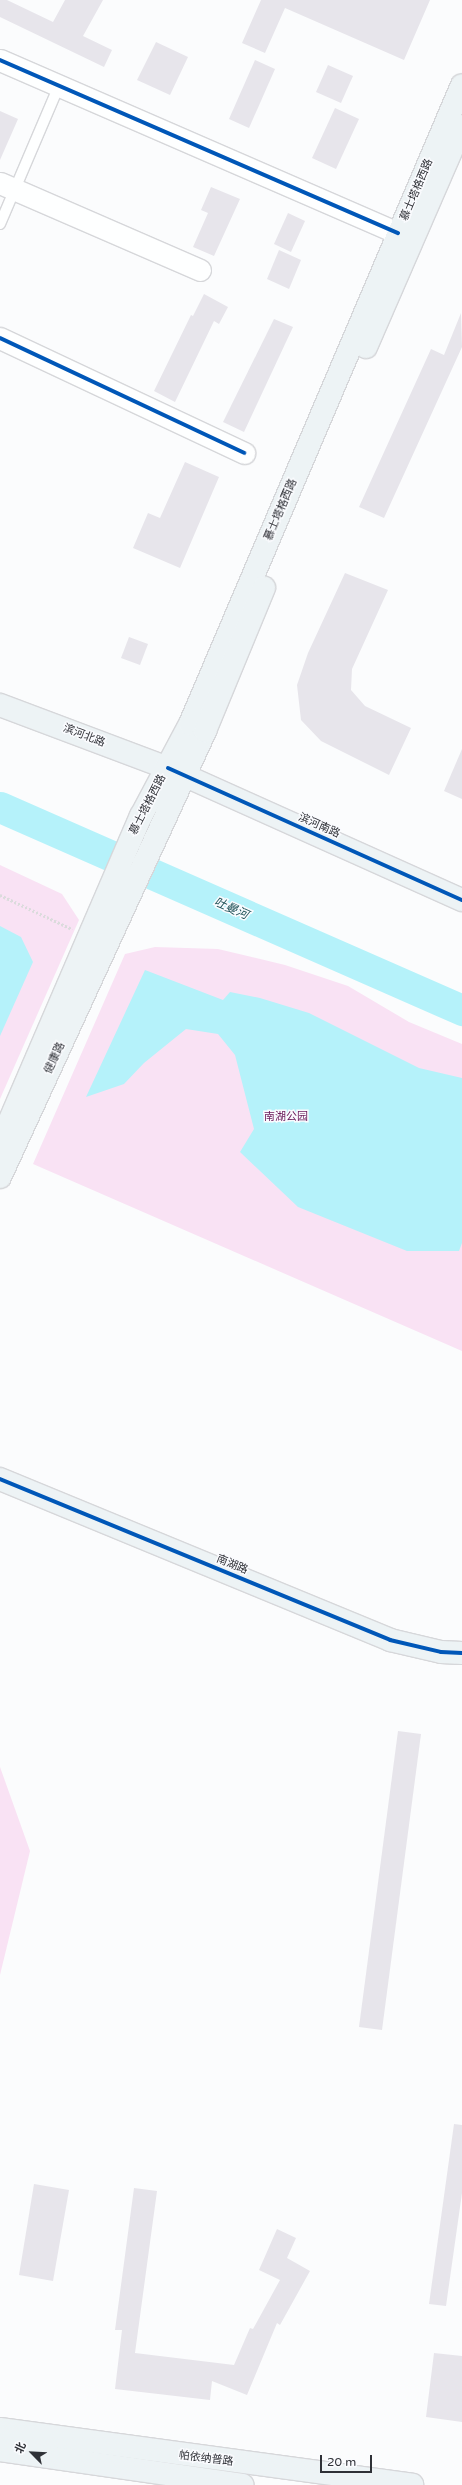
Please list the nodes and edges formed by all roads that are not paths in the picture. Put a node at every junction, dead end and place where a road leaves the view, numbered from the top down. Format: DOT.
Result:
graph roads {
  1 [pos="0,60"];
  2 [pos="462,85"];
  3 [pos="59,86"];
  4 [pos="462,126"];
  5 [pos="8,186"];
  6 [pos="0,224"];
  7 [pos="398,233"];
  8 [pos="200,270"];
  9 [pos="0,338"];
  10 [pos="244,453"];
  11 [pos="0,705"];
  12 [pos="176,772"];
  13 [pos="462,900"];
  14 [pos="98,936"];
  15 [pos="0,1143"];
  16 [pos="0,1177"];
  17 [pos="0,1479"];
  18 [pos="462,1653"];
  19 [pos="0,2430"];
  20 [pos="0,2450"];
  21 [pos="180,2456"];
  22 [pos="180,2481"];
  23 [pos="242,2485"];
  24 [pos="412,2485"];
  1 -- 3 [label="street"];
  2 -- 7 [label="main road, 慕士塔格西路"];
  3 -- 5 [label="lane"];
  3 -- 7 [label="street"];
  4 -- 12 [label="main road, 慕士塔格西路"];
  5 -- 6 [label="lane"];
  5 -- 8 [label="street"];
  7 -- 12 [label="main road, 慕士塔格西路"];
  9 -- 10 [label="street"];
  11 -- 12 [label="main road, 滨河北路"];
  12 -- 13 [label="main road, 滨河南路"];
  12 -- 14 [label="main road, 慕士塔格西路"];
  14 -- 15 [label="main road, 健康路"];
  14 -- 16 [label="main road, 健康路"];
  17 -- 18 [label="main road, 南湖路"];
  19 -- 21 [label="main road, 帕依纳普路"];
  20 -- 22 [label="main road, 帕依纳普路"];
  21 -- 22 [label="street"];
  21 -- 24 [label="main road, 帕依纳普路"];
  22 -- 23 [label="main road, 帕依纳普路"];
}
